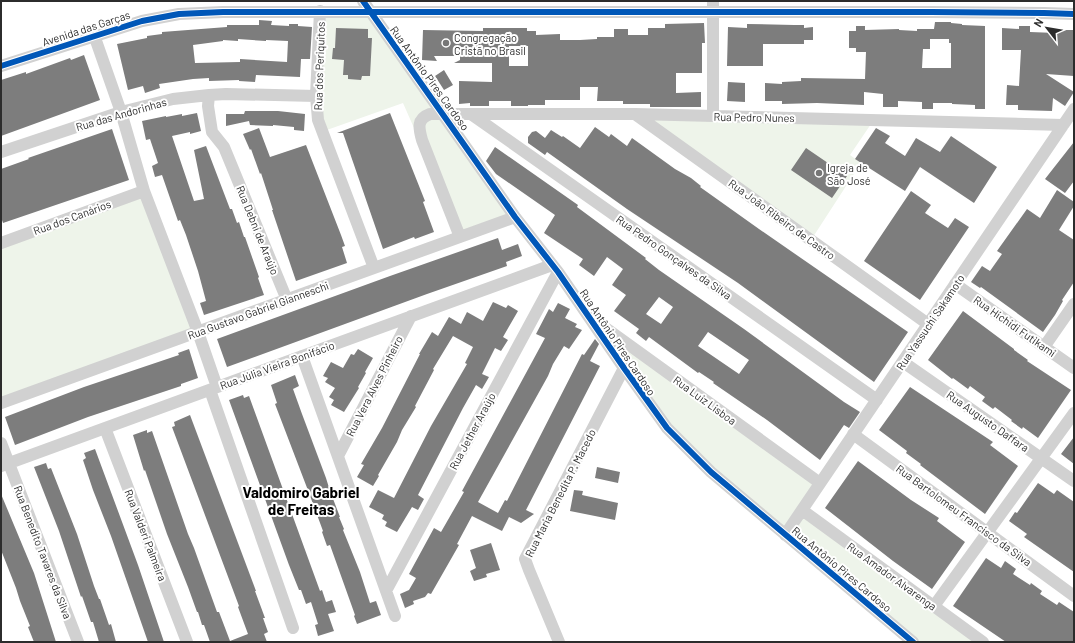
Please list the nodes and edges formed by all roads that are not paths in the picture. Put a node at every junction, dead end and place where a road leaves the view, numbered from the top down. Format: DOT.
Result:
graph roads {
  1 [pos="363,1"];
  2 [pos="389,7"];
  3 [pos="713,7"];
  4 [pos="930,7"];
  5 [pos="1044,7"];
  6 [pos="320,11"];
  7 [pos="371,12"];
  8 [pos="1074,14"];
  9 [pos="94,35"];
  10 [pos="1,66"];
  11 [pos="209,95"];
  12 [pos="316,96"];
  13 [pos="1074,109"];
  14 [pos="121,112"];
  15 [pos="444,114"];
  16 [pos="471,114"];
  17 [pos="635,114"];
  18 [pos="713,116"];
  19 [pos="1063,125"];
  20 [pos="1,152"];
  21 [pos="144,191"];
  22 [pos="515,217"];
  23 [pos="460,237"];
  24 [pos="1,243"];
  25 [pos="374,268"];
  26 [pos="555,268"];
  27 [pos="955,284"];
  28 [pos="287,300"];
  29 [pos="1074,304"];
  30 [pos="411,316"];
  31 [pos="589,316"];
  32 [pos="928,324"];
  33 [pos="198,332"];
  34 [pos="1044,347"];
  35 [pos="302,356"];
  36 [pos="903,362"];
  37 [pos="624,368"];
  38 [pos="1074,368"];
  39 [pos="213,388"];
  40 [pos="877,400"];
  41 [pos="1,403"];
  42 [pos="1074,413"];
  43 [pos="105,428"];
  44 [pos="853,434"];
  45 [pos="1,443"];
  46 [pos="338,456"];
  47 [pos="1041,458"];
  48 [pos="5,464"];
  49 [pos="1074,481"];
  50 [pos="820,483"];
  51 [pos="802,510"];
  52 [pos="988,532"];
  53 [pos="785,535"];
  54 [pos="386,590"];
  55 [pos="1074,596"];
  56 [pos="934,606"];
  57 [pos="396,616"];
  58 [pos="293,628"];
  59 [pos="78,642"];
  60 [pos="187,642"];
  61 [pos="559,642"];
  62 [pos="913,642"];
  63 [pos="983,642"];
  1 -- 7 [label="street, Rua Antônio Pires Cardoso"];
  2 -- 3 [label="street, Avenida das Garças"];
  2 -- 7 [label="street, Avenida das Garças"];
  3 -- 4 [label="street, Avenida das Garças"];
  3 -- 18 [label="street"];
  4 -- 5 [label="street, Avenida das Garças"];
  5 -- 8 [label="street, Avenida das Garças"];
  6 -- 7 [label="street, Avenida das Garças"];
  6 -- 9 [label="street, Avenida das Garças"];
  6 -- 12 [label="street, Rua dos Periquitos"];
  7 -- 15 [label="street, Rua Antônio Pires Cardoso"];
  9 -- 10 [label="street, Avenida das Garças"];
  9 -- 14 [label="street"];
  11 -- 12 [label="street, Rua das Andorinhas"];
  11 -- 14 [label="street, Rua das Andorinhas"];
  11 -- 28 [label="street, Rua Debni de Araújo"];
  12 -- 25 [label="street, Rua dos Periquitos"];
  13 -- 19 [label="street, Rua Yassuchi Sakamoto"];
  14 -- 20 [label="street, Rua das Andorinhas"];
  14 -- 21 [label="street"];
  15 -- 16 [label="street, Rua Pedro Nunes"];
  15 -- 22 [label="street, Rua Antônio Pires Cardoso"];
  15 -- 23 [label="street, Rua Pedro Nunes"];
  16 -- 17 [label="street, Rua Pedro Nunes"];
  16 -- 40 [label="street, Rua Pedro Gonçalves da Silva"];
  17 -- 18 [label="street, Rua Pedro Nunes"];
  17 -- 32 [label="street, Rua João Ribeiro de Castro"];
  18 -- 19 [label="street, Rua Pedro Nunes"];
  19 -- 27 [label="street, Rua Yassuchi Sakamoto"];
  21 -- 24 [label="street, Rua dos Canários"];
  21 -- 33 [label="street"];
  22 -- 23 [label="street, Rua Gustavo Gabriel Gianneschi"];
  22 -- 26 [label="street, Rua Antônio Pires Cardoso"];
  23 -- 25 [label="street, Rua Gustavo Gabriel Gianneschi"];
  25 -- 28 [label="street, Rua Gustavo Gabriel Gianneschi"];
  26 -- 30 [label="street, Rua Júlia Vieira Bonifácio"];
  26 -- 31 [label="street, Rua Antônio Pires Cardoso"];
  26 -- 54 [label="street, Rua Jether Araújo"];
  27 -- 32 [label="street, Rua Yassuchi Sakamoto"];
  27 -- 34 [label="street, Rua Hichidi Futikami"];
  28 -- 33 [label="street, Rua Gustavo Gabriel Gianneschi"];
  29 -- 34 [label="street"];
  30 -- 35 [label="street, Rua Júlia Vieira Bonifácio"];
  30 -- 46 [label="street, Rua Vera Alves Pinheiro"];
  31 -- 37 [label="street, Rua Antônio Pires Cardoso"];
  31 -- 50 [label="street, Rua Luiz Lisboa"];
  32 -- 36 [label="street, Rua Yassuchi Sakamoto"];
  33 -- 39 [label="street"];
  33 -- 41 [label="street, Rua Gustavo Gabriel Gianneschi"];
  34 -- 38 [label="street, Rua Hichidi Futikami"];
  35 -- 39 [label="street, Rua Júlia Vieira Bonifácio"];
  35 -- 46 [label="street"];
  36 -- 40 [label="street, Rua Yassuchi Sakamoto"];
  36 -- 47 [label="street, Rua Augusto Daffara"];
  37 -- 53 [label="street, Rua Antônio Pires Cardoso"];
  37 -- 61 [label="street, Rua Maria Benedita P. Macedo"];
  39 -- 43 [label="street, Rua Júlia Vieira Bonifácio"];
  39 -- 58 [label="street"];
  40 -- 44 [label="street, Rua Yassuchi Sakamoto"];
  42 -- 47 [label="street"];
  43 -- 48 [label="street, Rua Júlia Vieira Bonifácio"];
  43 -- 60 [label="street, Rua Valderi Palmeira"];
  44 -- 50 [label="street, Rua Yassuchi Sakamoto"];
  44 -- 52 [label="street, Rua Bartolomeu Francisco da Silva"];
  45 -- 48 [label="street, Rua Benedito Tavares da Silva"];
  46 -- 54 [label="street"];
  47 -- 49 [label="street, Rua Augusto Daffara"];
  47 -- 52 [label="street"];
  48 -- 59 [label="street, Rua Benedito Tavares da Silva"];
  50 -- 51 [label="street, Rua Yassuchi Sakamoto"];
  51 -- 53 [label="street, Rua Yassuchi Sakamoto"];
  51 -- 56 [label="street, Rua Amador Alvarenga"];
  52 -- 55 [label="street, Rua Bartolomeu Francisco da Silva"];
  52 -- 56 [label="street"];
  53 -- 62 [label="street, Rua Antônio Pires Cardoso"];
  54 -- 57 [label="street"];
  56 -- 63 [label="street, Rua Amador Alvarenga"];
}
